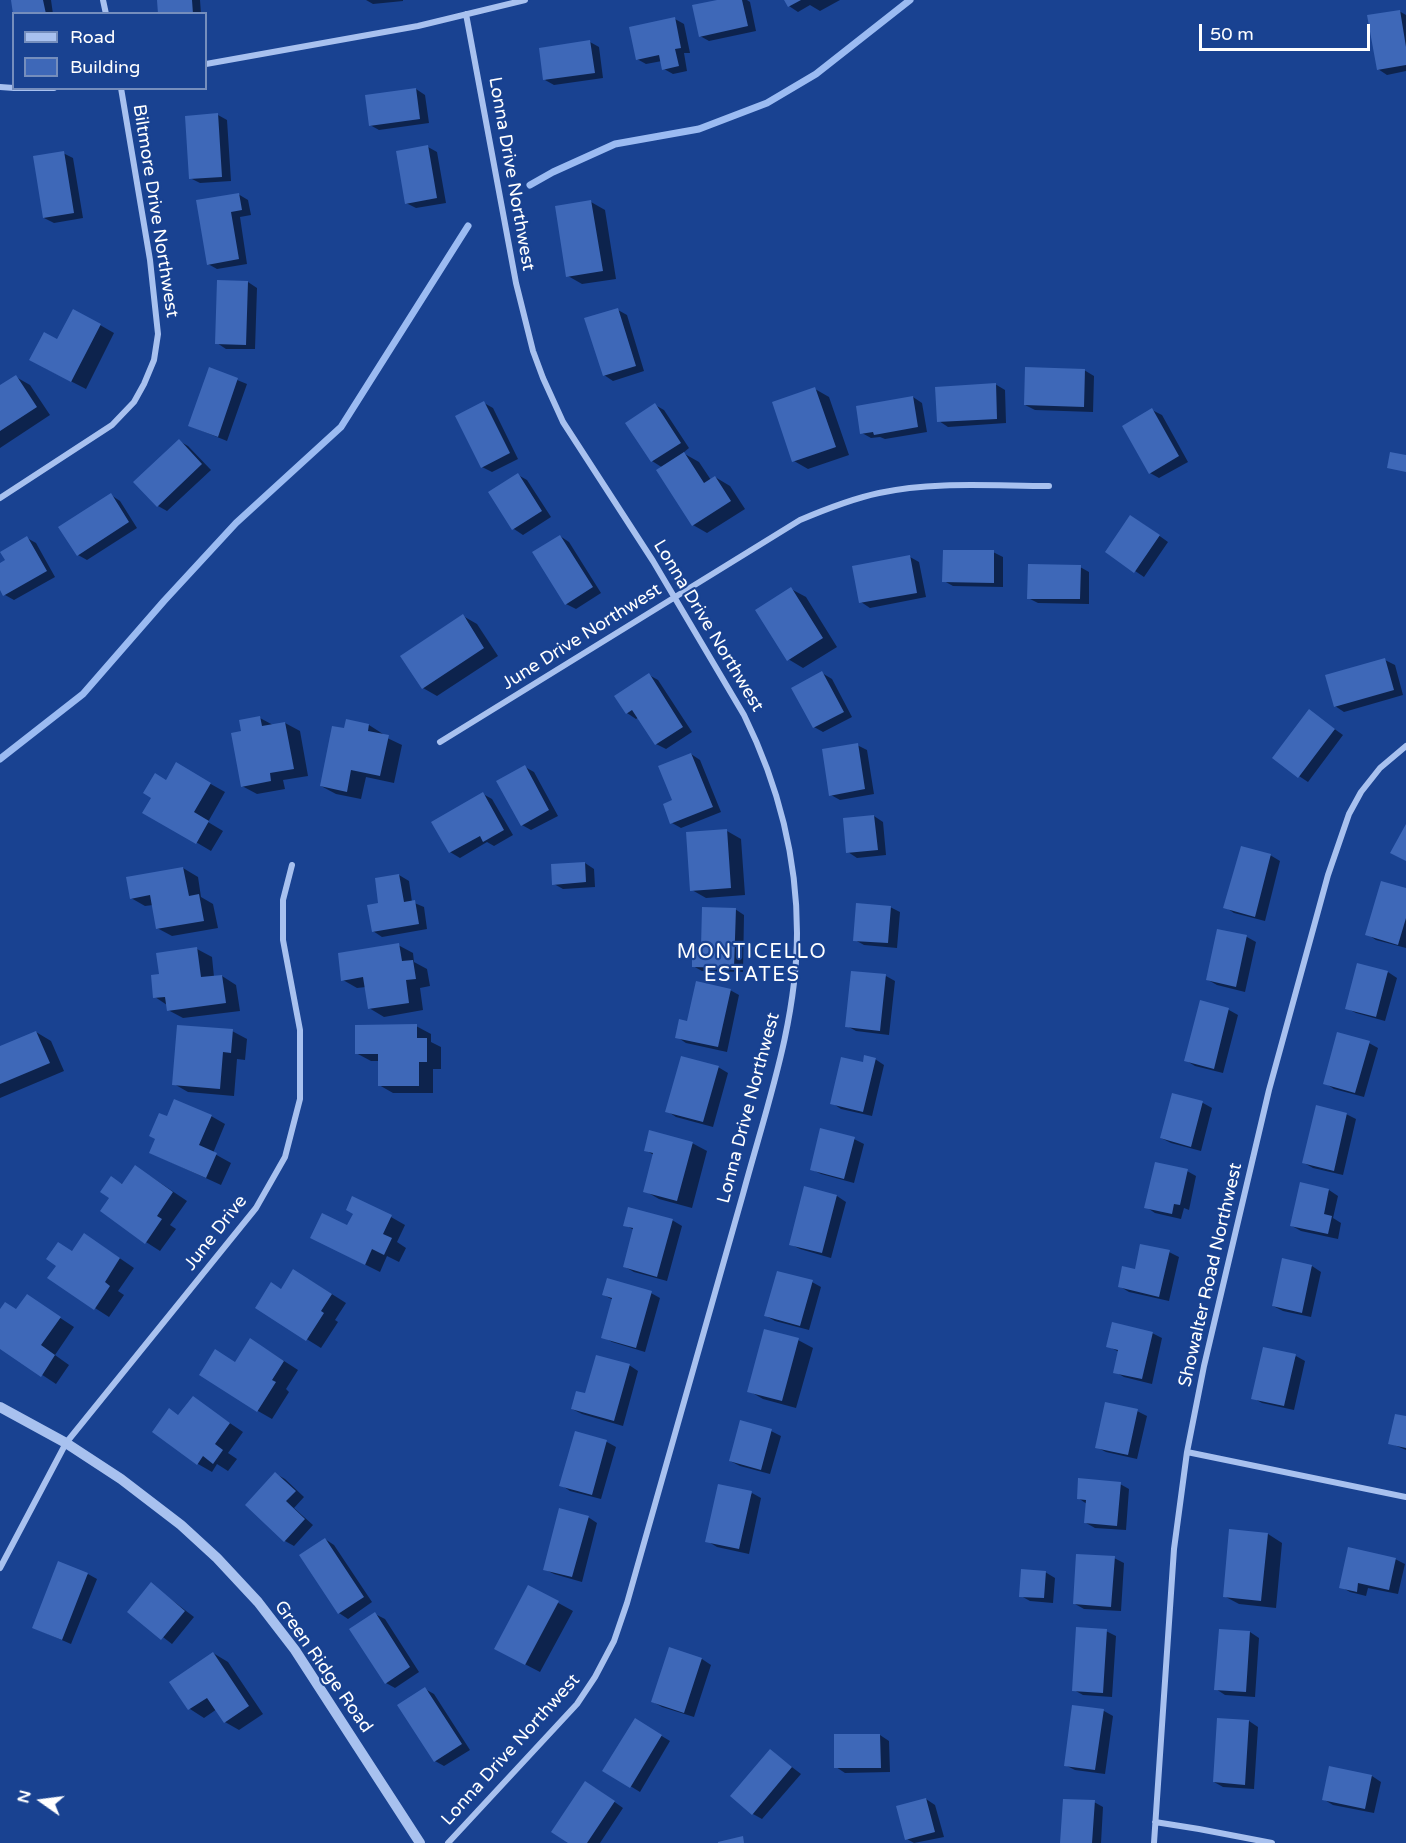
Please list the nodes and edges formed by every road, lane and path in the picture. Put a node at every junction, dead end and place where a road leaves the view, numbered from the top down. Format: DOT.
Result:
graph roads {
  1 [pos="525,0"];
  2 [pos="508,2"];
  3 [pos="466,14"];
  4 [pos="207,64"];
  5 [pos="121,90"];
  6 [pos="1049,486"];
  7 [pos="0,498"];
  8 [pos="674,597"];
  9 [pos="440,742"];
  10 [pos="1406,746"];
  11 [pos="292,865"];
  12 [pos="0,1407"];
  13 [pos="66,1443"];
  14 [pos="1187,1452"];
  15 [pos="1406,1497"];
  16 [pos="0,1568"];
  17 [pos="1155,1822"];
  18 [pos="420,1843"];
  19 [pos="448,1843"];
  20 [pos="1154,1843"];
  21 [pos="1272,1843"];
  1 -- 2 [label="street"];
  2 -- 3 [label="street"];
  3 -- 4 [label="street"];
  3 -- 8 [label="street, Lonna Drive Northwest"];
  5 -- 7 [label="street, Biltmore Drive Northwest"];
  6 -- 8 [label="street, June Drive Northwest"];
  8 -- 9 [label="street, June Drive Northwest"];
  8 -- 19 [label="street, Lonna Drive Northwest"];
  10 -- 14 [label="street, Showalter Road Northwest"];
  11 -- 13 [label="street, June Drive"];
  12 -- 13 [label="street, Green Ridge Road"];
  13 -- 16 [label="street, June Drive"];
  13 -- 18 [label="street, Green Ridge Road"];
  14 -- 15 [label="street"];
  14 -- 17 [label="street, Showalter Road Northwest"];
  17 -- 20 [label="street, Showalter Road Northwest"];
  17 -- 21 [label="street"];
}
